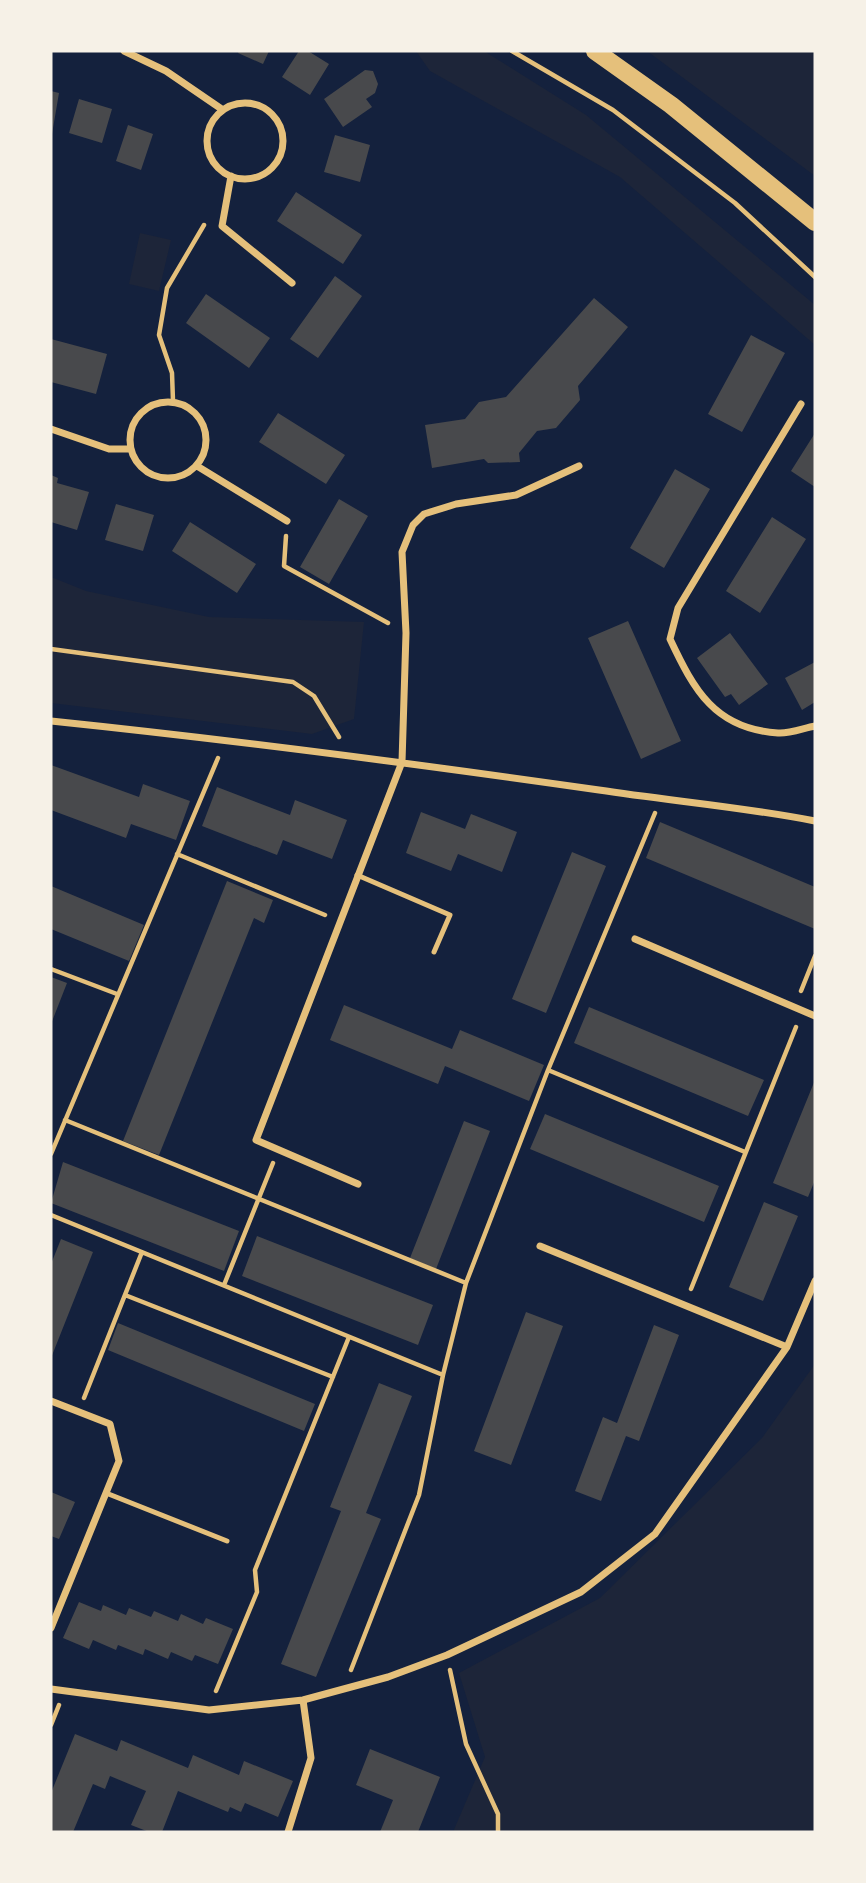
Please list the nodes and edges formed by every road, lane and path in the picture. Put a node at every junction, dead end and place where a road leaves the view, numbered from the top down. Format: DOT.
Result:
graph roads {
  1 [pos="124,51"];
  2 [pos="512,51"];
  3 [pos="595,51"];
  4 [pos="223,110"];
  5 [pos="231,176"];
  6 [pos="206,217"];
  7 [pos="815,222"];
  8 [pos="815,276"];
  9 [pos="292,283"];
  10 [pos="173,401"];
  11 [pos="801,404"];
  12 [pos="51,429"];
  13 [pos="131,449"];
  14 [pos="197,466"];
  15 [pos="579,466"];
  16 [pos="287,522"];
  17 [pos="406,633"];
  18 [pos="51,649"];
  19 [pos="51,721"];
  20 [pos="815,726"];
  21 [pos="225,740"];
  22 [pos="349,757"];
  23 [pos="402,762"];
  24 [pos="661,799"];
  25 [pos="815,821"];
  26 [pos="177,854"];
  27 [pos="357,875"];
  28 [pos="339,920"];
  29 [pos="635,939"];
  30 [pos="434,952"];
  31 [pos="815,956"];
  32 [pos="51,969"];
  33 [pos="117,995"];
  34 [pos="799,1009"];
  35 [pos="815,1016"];
  36 [pos="548,1070"];
  37 [pos="65,1121"];
  38 [pos="278,1149"];
  39 [pos="745,1152"];
  40 [pos="51,1154"];
  41 [pos="358,1184"];
  42 [pos="259,1198"];
  43 [pos="51,1215"];
  44 [pos="540,1246"];
  45 [pos="142,1252"];
  46 [pos="815,1281"];
  47 [pos="466,1283"];
  48 [pos="224,1286"];
  49 [pos="125,1295"];
  50 [pos="684,1306"];
  51 [pos="349,1337"];
  52 [pos="787,1347"];
  53 [pos="443,1375"];
  54 [pos="333,1377"];
  55 [pos="51,1401"];
  56 [pos="79,1412"];
  57 [pos="106,1493"];
  58 [pos="227,1541"];
  59 [pos="51,1628"];
  60 [pos="447,1656"];
  61 [pos="345,1687"];
  62 [pos="51,1689"];
  63 [pos="303,1700"];
  64 [pos="209,1710"];
  65 [pos="288,1832"];
  66 [pos="498,1832"];
  1 -- 4 [label="street"];
  2 -- 8 [label="path"];
  3 -- 7 [label="main road"];
  4 -- 5 [label="street"];
  4 -- 5 [label="street"];
  5 -- 9 [label="street"];
  6 -- 10 [label="path"];
  10 -- 13 [label="street"];
  10 -- 14 [label="street"];
  11 -- 20 [label="street"];
  12 -- 13 [label="street"];
  13 -- 14 [label="street"];
  14 -- 16 [label="street"];
  15 -- 17 [label="street"];
  16 -- 17 [label="path"];
  17 -- 23 [label="street"];
  18 -- 22 [label="path"];
  19 -- 21 [label="street"];
  21 -- 22 [label="street"];
  21 -- 26 [label="path"];
  22 -- 23 [label="street"];
  23 -- 24 [label="street"];
  23 -- 27 [label="street"];
  24 -- 25 [label="street"];
  24 -- 36 [label="path"];
  26 -- 28 [label="path"];
  26 -- 33 [label="path"];
  27 -- 28 [label="street"];
  27 -- 30 [label="lane"];
  28 -- 38 [label="street"];
  29 -- 34 [label="street"];
  31 -- 34 [label="path"];
  32 -- 33 [label="path"];
  33 -- 37 [label="path"];
  34 -- 35 [label="street"];
  34 -- 39 [label="path"];
  36 -- 39 [label="path"];
  36 -- 47 [label="path"];
  37 -- 40 [label="path"];
  37 -- 42 [label="path"];
  38 -- 41 [label="street"];
  38 -- 42 [label="path"];
  39 -- 50 [label="path"];
  42 -- 47 [label="path"];
  42 -- 48 [label="path"];
  43 -- 45 [label="path"];
  44 -- 50 [label="street"];
  45 -- 48 [label="path"];
  45 -- 49 [label="path"];
  46 -- 52 [label="street"];
  47 -- 53 [label="path"];
  48 -- 51 [label="path"];
  49 -- 54 [label="path"];
  49 -- 56 [label="path"];
  50 -- 52 [label="street"];
  51 -- 53 [label="path"];
  51 -- 54 [label="path"];
  52 -- 60 [label="street"];
  53 -- 61 [label="path"];
  54 -- 64 [label="path"];
  55 -- 56 [label="street"];
  56 -- 57 [label="street"];
  57 -- 58 [label="lane"];
  57 -- 59 [label="street"];
  60 -- 61 [label="street"];
  60 -- 66 [label="path"];
  61 -- 63 [label="street"];
  62 -- 64 [label="street"];
  63 -- 64 [label="street"];
  63 -- 65 [label="street"];
}
